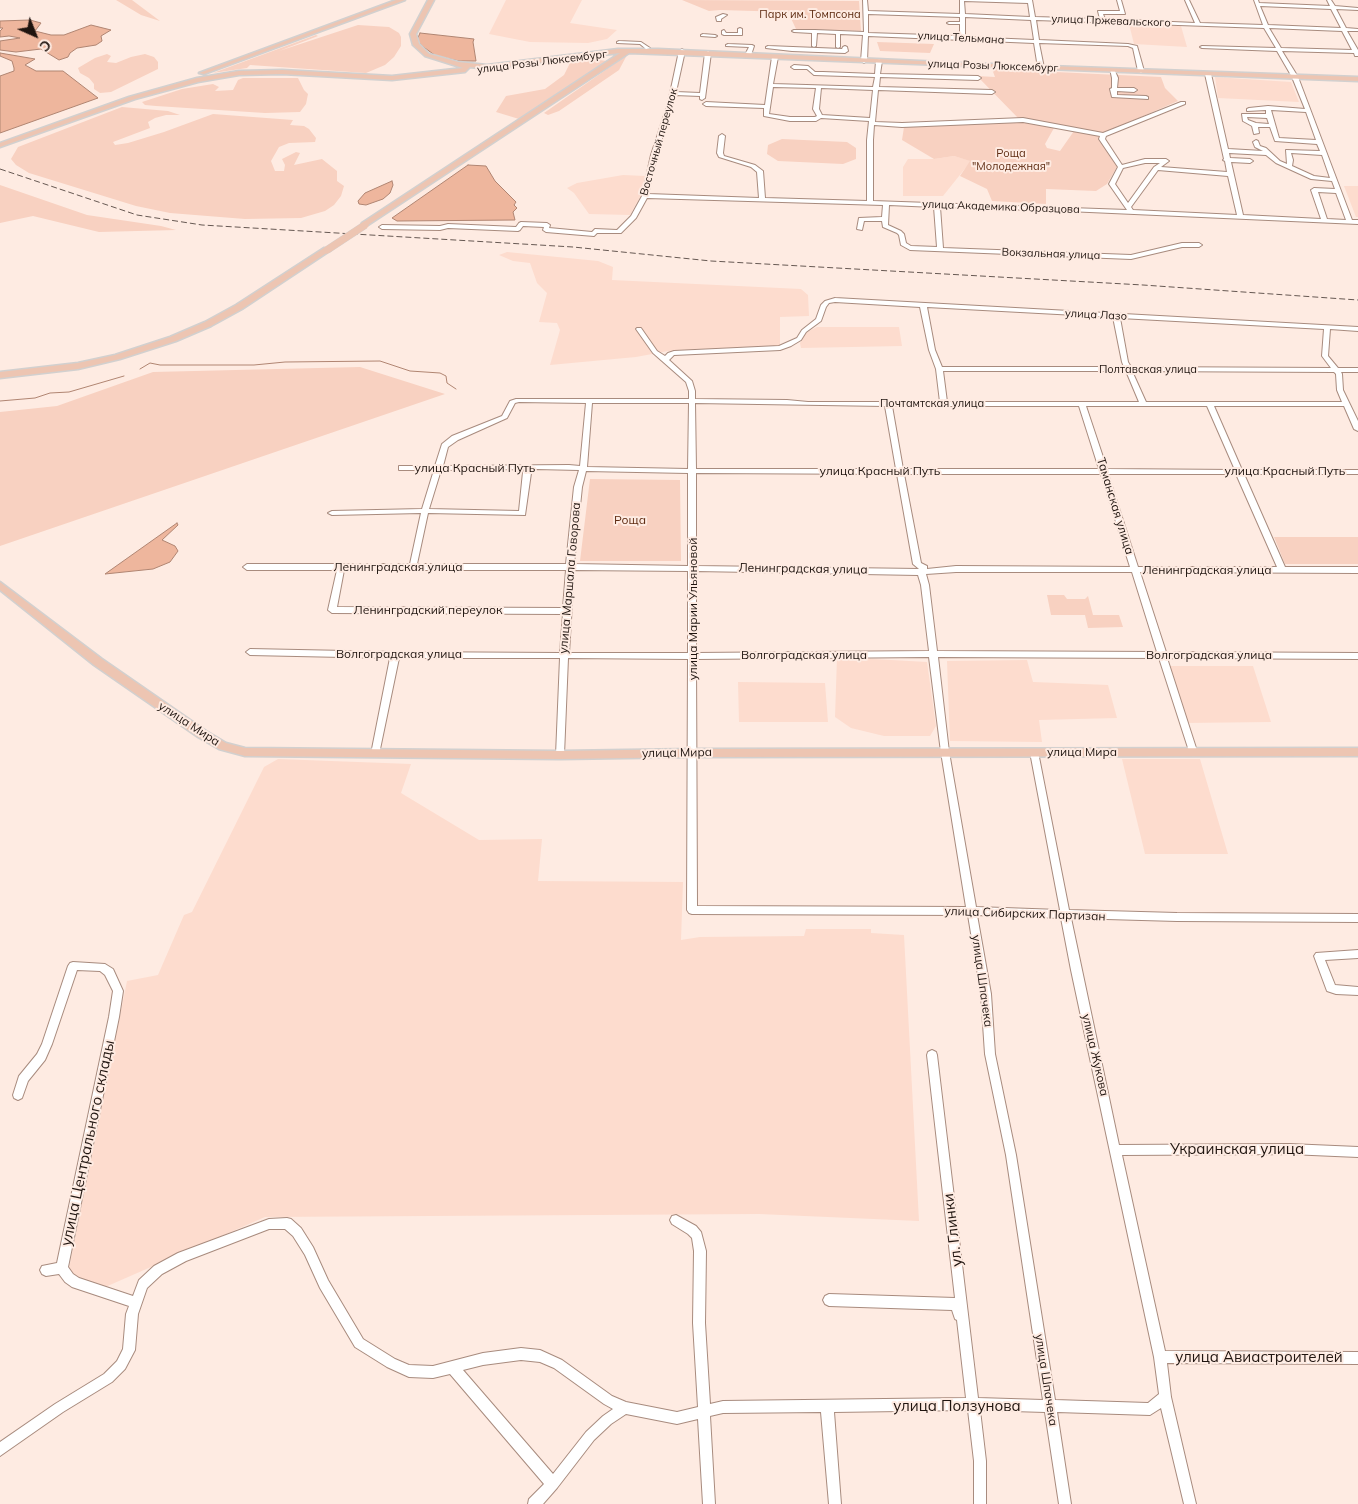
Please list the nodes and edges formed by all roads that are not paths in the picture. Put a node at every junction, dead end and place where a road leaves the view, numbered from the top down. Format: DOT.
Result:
graph roads {
  1 [pos="394,0"];
  2 [pos="402,0"];
  3 [pos="431,0"];
  4 [pos="865,0"];
  5 [pos="963,0"];
  6 [pos="1119,0"];
  7 [pos="1187,0"];
  8 [pos="1328,0"];
  9 [pos="1031,1"];
  10 [pos="1257,2"];
  11 [pos="1332,8"];
  12 [pos="1358,9"];
  13 [pos="865,12"];
  14 [pos="726,15"];
  15 [pos="962,15"];
  16 [pos="1034,19"];
  17 [pos="719,20"];
  18 [pos="1103,21"];
  19 [pos="962,23"];
  20 [pos="1198,24"];
  21 [pos="951,25"];
  22 [pos="1266,27"];
  23 [pos="740,29"];
  24 [pos="1342,29"];
  25 [pos="1358,30"];
  26 [pos="724,31"];
  27 [pos="794,31"];
  28 [pos="815,31"];
  29 [pos="838,32"];
  30 [pos="866,33"];
  31 [pos="703,36"];
  32 [pos="715,36"];
  33 [pos="963,38"];
  34 [pos="619,42"];
  35 [pos="1037,42"];
  36 [pos="728,45"];
  37 [pos="814,46"];
  38 [pos="838,46"];
  39 [pos="768,47"];
  40 [pos="845,47"];
  41 [pos="1202,47"];
  42 [pos="648,48"];
  43 [pos="1279,50"];
  44 [pos="628,51"];
  45 [pos="682,51"];
  46 [pos="708,53"];
  47 [pos="1357,54"];
  48 [pos="748,55"];
  49 [pos="590,57"];
  50 [pos="775,57"];
  51 [pos="562,59"];
  52 [pos="864,61"];
  53 [pos="879,61"];
  54 [pos="610,62"];
  55 [pos="794,67"];
  56 [pos="456,68"];
  57 [pos="1041,68"];
  58 [pos="1112,70"];
  59 [pos="1141,71"];
  60 [pos="1208,74"];
  61 [pos="878,76"];
  62 [pos="1295,77"];
  63 [pos="978,78"];
  64 [pos="1358,79"];
  65 [pos="771,85"];
  66 [pos="819,87"];
  67 [pos="1113,88"];
  68 [pos="877,89"];
  69 [pos="1134,90"];
  70 [pos="992,92"];
  71 [pos="673,93"];
  72 [pos="132,98"];
  73 [pos="1146,98"];
  74 [pos="1184,102"];
  75 [pos="706,104"];
  76 [pos="767,107"];
  77 [pos="1268,108"];
  78 [pos="1308,111"];
  79 [pos="1244,115"];
  80 [pos="820,116"];
  81 [pos="1269,116"];
  82 [pos="873,121"];
  83 [pos="1255,125"];
  84 [pos="1272,126"];
  85 [pos="1256,133"];
  86 [pos="1103,135"];
  87 [pos="722,136"];
  88 [pos="1256,142"];
  89 [pos="1320,142"];
  90 [pos="0,143"];
  91 [pos="1225,151"];
  92 [pos="1268,153"];
  93 [pos="1324,153"];
  94 [pos="1226,160"];
  95 [pos="1250,161"];
  96 [pos="1121,167"];
  97 [pos="1289,167"];
  98 [pos="1156,168"];
  99 [pos="1230,174"];
  100 [pos="1334,180"];
  101 [pos="1338,191"];
  102 [pos="644,196"];
  103 [pos="762,200"];
  104 [pos="873,203"];
  105 [pos="886,203"];
  106 [pos="937,205"];
  107 [pos="1131,209"];
  108 [pos="1240,216"];
  109 [pos="876,219"];
  110 [pos="884,219"];
  111 [pos="1324,220"];
  112 [pos="1350,222"];
  113 [pos="1358,222"];
  114 [pos="382,228"];
  115 [pos="860,229"];
  116 [pos="1199,245"];
  117 [pos="940,249"];
  118 [pos="923,306"];
  119 [pos="1116,316"];
  120 [pos="1327,328"];
  121 [pos="638,329"];
  122 [pos="1358,329"];
  123 [pos="665,360"];
  124 [pos="939,369"];
  125 [pos="1130,370"];
  126 [pos="1336,370"];
  127 [pos="1358,370"];
  128 [pos="0,375"];
  129 [pos="589,402"];
  130 [pos="693,402"];
  131 [pos="888,404"];
  132 [pos="944,404"];
  133 [pos="1082,404"];
  134 [pos="1143,404"];
  135 [pos="1346,404"];
  136 [pos="1210,405"];
  137 [pos="1358,429"];
  138 [pos="402,468"];
  139 [pos="438,468"];
  140 [pos="533,468"];
  141 [pos="583,470"];
  142 [pos="692,471"];
  143 [pos="901,471"];
  144 [pos="1105,471"];
  145 [pos="1239,471"];
  146 [pos="1358,472"];
  147 [pos="425,512"];
  148 [pos="332,513"];
  149 [pos="247,567"];
  150 [pos="342,567"];
  151 [pos="570,567"];
  152 [pos="413,568"];
  153 [pos="693,568"];
  154 [pos="919,568"];
  155 [pos="1135,570"];
  156 [pos="1282,570"];
  157 [pos="1358,570"];
  158 [pos="0,585"];
  159 [pos="567,611"];
  160 [pos="250,652"];
  161 [pos="934,654"];
  162 [pos="1161,654"];
  163 [pos="395,655"];
  164 [pos="564,655"];
  165 [pos="692,656"];
  166 [pos="1358,656"];
  167 [pos="693,752"];
  168 [pos="945,752"];
  169 [pos="1034,752"];
  170 [pos="1193,752"];
  171 [pos="1358,752"];
  172 [pos="375,754"];
  173 [pos="560,755"];
  174 [pos="692,910"];
  175 [pos="972,911"];
  176 [pos="1066,915"];
  177 [pos="1358,918"];
  178 [pos="1358,954"];
  179 [pos="1358,990"];
  180 [pos="932,1056"];
  181 [pos="18,1095"];
  182 [pos="1116,1150"];
  183 [pos="1358,1152"];
  184 [pos="676,1220"];
  185 [pos="62,1268"];
  186 [pos="46,1270"];
  187 [pos="829,1300"];
  188 [pos="136,1303"];
  189 [pos="1160,1357"];
  190 [pos="1358,1358"];
  191 [pos="452,1367"];
  192 [pos="1166,1397"];
  193 [pos="974,1404"];
  194 [pos="827,1406"];
  195 [pos="1049,1406"];
  196 [pos="625,1408"];
  197 [pos="705,1412"];
  198 [pos="0,1450"];
  199 [pos="553,1484"];
  200 [pos="534,1504"];
  201 [pos="709,1504"];
  202 [pos="835,1504"];
  203 [pos="980,1504"];
  204 [pos="1065,1504"];
  205 [pos="1190,1504"];
  1 -- 90 [label="main road"];
  2 -- 72 [label="main road"];
  3 -- 56 [label="main road"];
  4 -- 13 [label="street"];
  5 -- 9 [label="street"];
  5 -- 15 [label="street"];
  6 -- 18 [label="street"];
  7 -- 20 [label="street"];
  8 -- 11 [label="street"];
  9 -- 16 [label="street"];
  10 -- 11 [label="street"];
  10 -- 22 [label="street"];
  11 -- 12 [label="street"];
  11 -- 24 [label="street"];
  13 -- 15 [label="street, улица Пржевальского"];
  13 -- 30 [label="street"];
  14 -- 17 [label="street"];
  15 -- 16 [label="street, улица Пржевальского"];
  15 -- 19 [label="street"];
  16 -- 18 [label="street, улица Пржевальского"];
  16 -- 35 [label="street"];
  18 -- 20 [label="street, улица Пржевальского"];
  19 -- 21 [label="street"];
  19 -- 33 [label="street"];
  20 -- 22 [label="street, улица Пржевальского"];
  22 -- 24 [label="street, улица Пржевальского"];
  22 -- 43 [label="street"];
  23 -- 26 [label="street"];
  24 -- 25 [label="street, улица Пржевальского"];
  24 -- 47 [label="street"];
  27 -- 28 [label="street, улица Тельмана"];
  28 -- 29 [label="street, улица Тельмана"];
  28 -- 37 [label="street"];
  29 -- 30 [label="street, улица Тельмана"];
  29 -- 38 [label="street"];
  30 -- 33 [label="street, улица Тельмана"];
  30 -- 52 [label="street"];
  31 -- 32 [label="street"];
  33 -- 35 [label="street, улица Тельмана"];
  34 -- 42 [label="street"];
  35 -- 57 [label="street"];
  35 -- 59 [label="street, улица Тельмана"];
  36 -- 48 [label="street"];
  39 -- 40 [label="street"];
  41 -- 43 [label="street"];
  42 -- 44 [label="main road"];
  42 -- 45 [label="main road"];
  43 -- 47 [label="street"];
  43 -- 62 [label="street"];
  44 -- 45 [label="main road, улица Розы Люксембург"];
  44 -- 49 [label="main road, улица Розы Люксембург"];
  44 -- 51 [label="main road, улица Розы Люксембург"];
  44 -- 54 [label="main road"];
  45 -- 46 [label="main road, улица Розы Люксембург"];
  45 -- 71 [label="street, Восточный переулок"];
  46 -- 48 [label="main road, улица Розы Люксембург"];
  46 -- 71 [label="street"];
  48 -- 50 [label="main road, улица Розы Люксембург"];
  49 -- 51 [label="main road, улица Розы Люксембург"];
  49 -- 54 [label="main road"];
  50 -- 52 [label="main road, улица Розы Люксембург"];
  50 -- 65 [label="street"];
  51 -- 56 [label="main road, улица Розы Люксембург"];
  52 -- 53 [label="main road, улица Розы Люксембург"];
  53 -- 57 [label="main road, улица Розы Люксембург"];
  53 -- 61 [label="street"];
  54 -- 128 [label="main road, bridge"];
  55 -- 61 [label="street"];
  56 -- 72 [label="main road, улица Розы Люксембург"];
  57 -- 58 [label="main road, улица Розы Люксембург"];
  58 -- 59 [label="main road, улица Розы Люксембург"];
  58 -- 67 [label="street"];
  59 -- 60 [label="main road, улица Розы Люксембург"];
  60 -- 62 [label="main road, улица Розы Люксембург"];
  60 -- 91 [label="street"];
  61 -- 63 [label="street"];
  61 -- 68 [label="street"];
  62 -- 64 [label="main road, улица Розы Люксембург"];
  62 -- 78 [label="street"];
  65 -- 66 [label="street"];
  65 -- 76 [label="street"];
  66 -- 68 [label="street"];
  66 -- 80 [label="street"];
  67 -- 69 [label="street"];
  67 -- 73 [label="street"];
  68 -- 70 [label="street"];
  68 -- 82 [label="street"];
  71 -- 102 [label="street, Восточный переулок"];
  72 -- 90 [label="main road"];
  74 -- 86 [label="street"];
  75 -- 76 [label="street"];
  76 -- 80 [label="street"];
  77 -- 78 [label="street"];
  77 -- 79 [label="street"];
  77 -- 81 [label="street"];
  78 -- 89 [label="street"];
  79 -- 81 [label="street"];
  79 -- 83 [label="street"];
  80 -- 82 [label="street"];
  81 -- 84 [label="street"];
  82 -- 86 [label="street"];
  82 -- 104 [label="street"];
  83 -- 84 [label="street"];
  83 -- 85 [label="street"];
  84 -- 89 [label="street"];
  86 -- 96 [label="street"];
  87 -- 103 [label="street"];
  88 -- 92 [label="street"];
  89 -- 93 [label="street"];
  91 -- 92 [label="street"];
  91 -- 94 [label="street"];
  92 -- 97 [label="street"];
  93 -- 97 [label="street"];
  93 -- 100 [label="street"];
  94 -- 95 [label="street"];
  94 -- 99 [label="street"];
  96 -- 98 [label="street"];
  96 -- 107 [label="street"];
  97 -- 100 [label="street"];
  98 -- 99 [label="street"];
  98 -- 107 [label="street"];
  99 -- 108 [label="street"];
  100 -- 101 [label="street"];
  101 -- 111 [label="street"];
  101 -- 112 [label="street"];
  102 -- 103 [label="street, улица Академика Образцова"];
  102 -- 114 [label="street, Восточный переулок"];
  103 -- 104 [label="street, улица Академика Образцова"];
  104 -- 105 [label="street, улица Академика Образцова"];
  104 -- 109 [label="street"];
  105 -- 106 [label="street, улица Академика Образцова"];
  105 -- 110 [label="street"];
  106 -- 107 [label="street, улица Академика Образцова"];
  106 -- 117 [label="street"];
  107 -- 108 [label="street, улица Академика Образцова"];
  108 -- 111 [label="street, улица Академика Образцова"];
  109 -- 110 [label="street"];
  109 -- 115 [label="street"];
  110 -- 117 [label="street, Вокзальная улица"];
  111 -- 112 [label="street, улица Академика Образцова"];
  112 -- 113 [label="street, улица Академика Образцова"];
  116 -- 117 [label="street, Вокзальная улица"];
  118 -- 119 [label="street, улица Лазо"];
  118 -- 123 [label="street, улица Лазо"];
  118 -- 124 [label="street"];
  119 -- 120 [label="street, улица Лазо"];
  119 -- 125 [label="street"];
  120 -- 122 [label="street, улица Лазо"];
  120 -- 126 [label="street"];
  121 -- 123 [label="street, улица Марии Ульяновой"];
  123 -- 130 [label="street, улица Марии Ульяновой"];
  124 -- 125 [label="street, Полтавская улица"];
  124 -- 132 [label="street"];
  125 -- 126 [label="street, Полтавская улица"];
  125 -- 134 [label="street"];
  126 -- 127 [label="street, Полтавская улица"];
  126 -- 135 [label="street"];
  129 -- 130 [label="street, Почтамтская улица"];
  129 -- 139 [label="street, Почтамтская улица"];
  129 -- 141 [label="street, улица Маршала Говорова"];
  130 -- 131 [label="street, Почтамтская улица"];
  130 -- 142 [label="street, улица Марии Ульяновой"];
  131 -- 132 [label="street, Почтамтская улица"];
  131 -- 143 [label="street, улица Шпачека"];
  132 -- 133 [label="street, Почтамтская улица"];
  133 -- 134 [label="street, Почтамтская улица"];
  133 -- 144 [label="street, Таманская улица"];
  134 -- 136 [label="street, Почтамтская улица"];
  135 -- 136 [label="street, Почтамтская улица"];
  135 -- 137 [label="street"];
  136 -- 145 [label="street"];
  138 -- 139 [label="street, улица Красный Путь"];
  139 -- 140 [label="street, улица Красный Путь"];
  139 -- 147 [label="street"];
  140 -- 141 [label="street, улица Красный Путь"];
  140 -- 147 [label="street"];
  141 -- 142 [label="street, улица Красный Путь"];
  141 -- 151 [label="street, улица Маршала Говорова"];
  142 -- 143 [label="street, улица Красный Путь"];
  142 -- 153 [label="street, улица Марии Ульяновой"];
  143 -- 144 [label="street, улица Красный Путь"];
  143 -- 154 [label="street, улица Шпачека"];
  144 -- 145 [label="street, улица Красный Путь"];
  144 -- 155 [label="street, Таманская улица"];
  145 -- 146 [label="street, улица Красный Путь"];
  145 -- 156 [label="street"];
  147 -- 148 [label="street"];
  147 -- 152 [label="street"];
  149 -- 150 [label="street, Ленинградская улица"];
  150 -- 152 [label="street, Ленинградская улица"];
  150 -- 159 [label="street, Ленинградский переулок"];
  151 -- 152 [label="street, Ленинградская улица"];
  151 -- 153 [label="street, Ленинградская улица"];
  151 -- 159 [label="street, улица Маршала Говорова"];
  153 -- 154 [label="street, Ленинградская улица"];
  153 -- 165 [label="street, улица Марии Ульяновой"];
  154 -- 155 [label="street, Ленинградская улица"];
  154 -- 161 [label="street, улица Шпачека"];
  155 -- 156 [label="street, Ленинградская улица"];
  155 -- 162 [label="street, Таманская улица"];
  156 -- 157 [label="street, Ленинградская улица"];
  158 -- 172 [label="main road, улица Мира"];
  159 -- 164 [label="street, улица Маршала Говорова"];
  160 -- 163 [label="street, Волгоградская улица"];
  161 -- 162 [label="street, Волгоградская улица"];
  161 -- 165 [label="street, Волгоградская улица"];
  161 -- 168 [label="street, улица Шпачека"];
  162 -- 166 [label="street, Волгоградская улица"];
  162 -- 170 [label="street, Таманская улица"];
  163 -- 164 [label="street, Волгоградская улица"];
  163 -- 172 [label="street"];
  164 -- 165 [label="street, Волгоградская улица"];
  164 -- 173 [label="street, улица Маршала Говорова"];
  165 -- 167 [label="street, улица Марии Ульяновой"];
  167 -- 168 [label="main road, улица Мира"];
  167 -- 173 [label="main road, улица Мира"];
  167 -- 174 [label="street, улица Марии Ульяновой"];
  168 -- 169 [label="main road, улица Мира"];
  168 -- 175 [label="street, улица Шпачека"];
  169 -- 170 [label="main road, улица Мира"];
  169 -- 176 [label="street, улица Жукова"];
  170 -- 171 [label="main road, улица Мира"];
  172 -- 173 [label="main road, улица Мира"];
  174 -- 175 [label="street, улица Сибирских Партизан"];
  175 -- 176 [label="street, улица Сибирских Партизан"];
  175 -- 195 [label="street, улица Шпачека"];
  176 -- 177 [label="street, улица Сибирских Партизан"];
  176 -- 182 [label="street, улица Жукова"];
  178 -- 179 [label="street"];
  180 -- 193 [label="street, ул. Глинки"];
  181 -- 185 [label="street, улица Центрального склады"];
  182 -- 183 [label="street, Украинская улица"];
  182 -- 189 [label="street, улица Жукова"];
  184 -- 197 [label="street"];
  185 -- 186 [label="street"];
  185 -- 188 [label="street"];
  187 -- 193 [label="street"];
  188 -- 191 [label="street, улица Ползунова"];
  188 -- 198 [label="street"];
  189 -- 190 [label="street, улица Авиастроителей"];
  189 -- 192 [label="street"];
  191 -- 196 [label="street, улица Ползунова"];
  191 -- 199 [label="street"];
  192 -- 195 [label="street, улица Ползунова"];
  192 -- 205 [label="street"];
  193 -- 194 [label="street, улица Ползунова"];
  193 -- 195 [label="street, улица Ползунова"];
  193 -- 203 [label="street"];
  194 -- 197 [label="street, улица Ползунова"];
  194 -- 202 [label="street"];
  195 -- 204 [label="street, улица Шпачека"];
  196 -- 197 [label="street, улица Ползунова"];
  196 -- 199 [label="street"];
  197 -- 201 [label="street"];
  199 -- 200 [label="street"];
}
